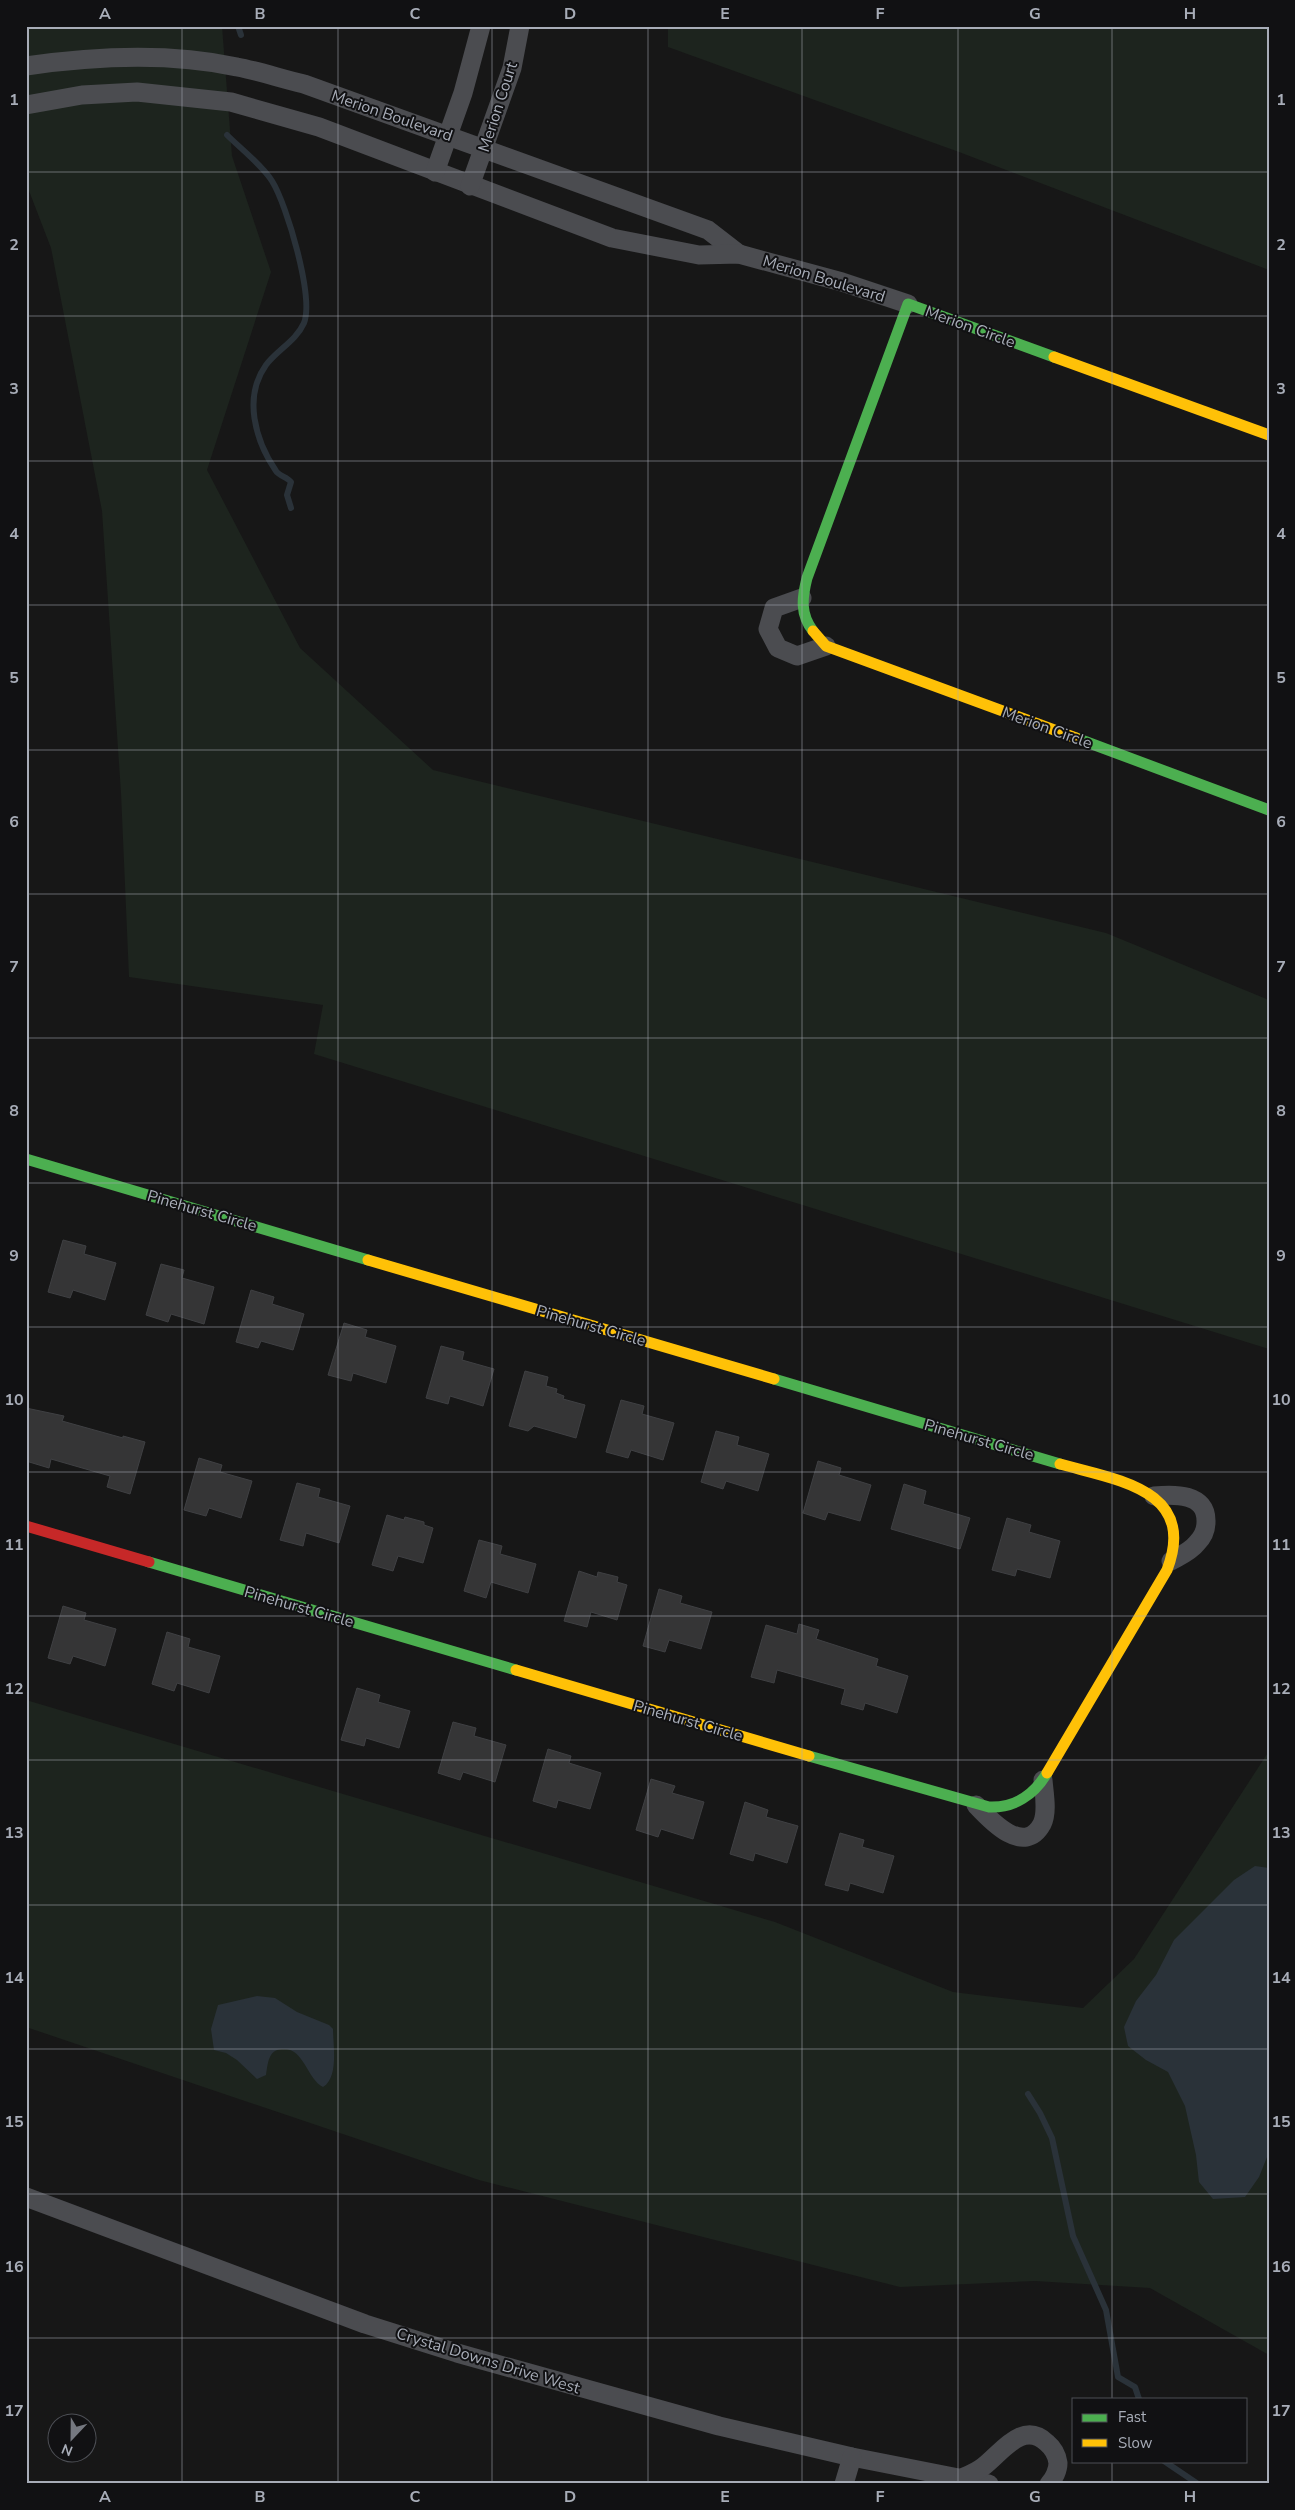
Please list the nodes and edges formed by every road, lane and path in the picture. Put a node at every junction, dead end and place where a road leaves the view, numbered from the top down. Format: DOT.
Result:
graph roads {
  1 [pos="481,26"];
  2 [pos="520,26"];
  3 [pos="26,66"];
  4 [pos="26,105"];
  5 [pos="448,135"];
  6 [pos="485,148"];
  7 [pos="435,172"];
  8 [pos="470,186"];
  9 [pos="739,254"];
  10 [pos="908,304"];
  11 [pos="1269,435"];
  12 [pos="802,598"];
  13 [pos="826,646"];
  14 [pos="1269,810"];
  15 [pos="26,1159"];
  16 [pos="1154,1496"];
  17 [pos="26,1526"];
  18 [pos="1171,1561"];
  19 [pos="1044,1780"];
  20 [pos="976,1805"];
  21 [pos="26,2198"];
  22 [pos="852,2457"];
  23 [pos="964,2477"];
  24 [pos="844,2484"];
  25 [pos="989,2484"];
  26 [pos="1049,2484"];
  1 -- 5 [label="street"];
  2 -- 6 [label="street, Merion Court"];
  3 -- 5 [label="street, Merion Boulevard"];
  4 -- 7 [label="street, Merion Boulevard"];
  5 -- 6 [label="street, Merion Boulevard"];
  5 -- 7 [label="street"];
  6 -- 8 [label="street, Merion Court"];
  6 -- 9 [label="street, Merion Boulevard"];
  7 -- 8 [label="street, Merion Boulevard"];
  8 -- 9 [label="street, Merion Boulevard"];
  9 -- 10 [label="street, Merion Boulevard"];
  10 -- 11 [label="street, Merion Circle"];
  10 -- 12 [label="street, Merion Circle"];
  12 -- 13 [label="street, Merion Circle"];
  12 -- 13 [label="street"];
  13 -- 14 [label="street, Merion Circle"];
  15 -- 16 [label="street, Pinehurst Circle"];
  16 -- 18 [label="street, Pinehurst Circle"];
  16 -- 18 [label="street, Pinehurst Circle"];
  17 -- 20 [label="street, Pinehurst Circle"];
  18 -- 19 [label="street, Pinehurst Circle"];
  19 -- 20 [label="street, Pinehurst Circle"];
  19 -- 20 [label="street, Pinehurst Circle"];
  21 -- 22 [label="street, Crystal Downs Drive West"];
  22 -- 23 [label="street, Crystal Downs Drive West"];
  22 -- 24 [label="street"];
  23 -- 25 [label="street, Crystal Downs Drive West"];
  23 -- 26 [label="street"];
}
